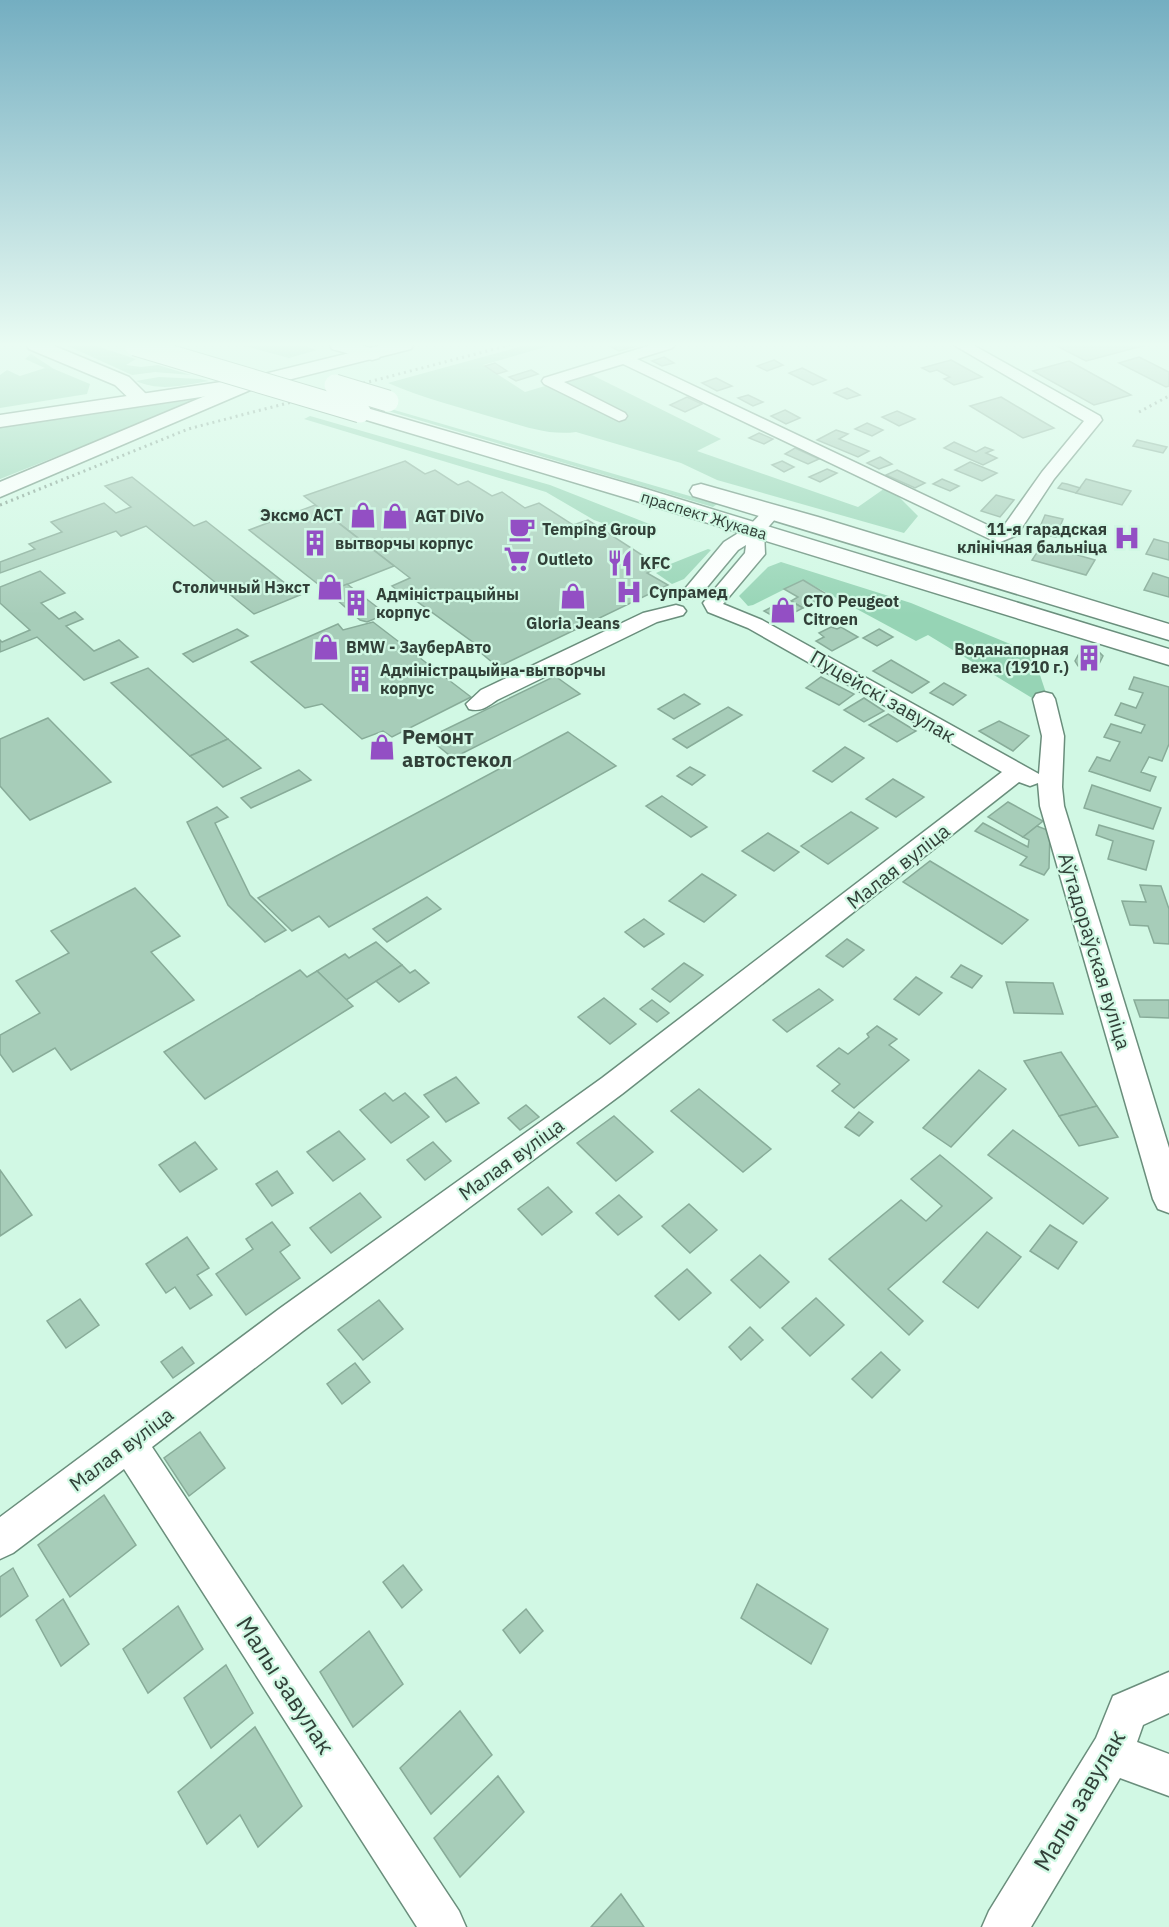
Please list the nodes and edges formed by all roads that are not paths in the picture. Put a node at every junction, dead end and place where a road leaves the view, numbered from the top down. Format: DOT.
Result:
graph roads {
  1 [pos="129,435"];
  2 [pos="436,435"];
  3 [pos="508,435"];
  4 [pos="784,435"];
  5 [pos="1082,435"];
  6 [pos="663,480"];
  7 [pos="685,487"];
  8 [pos="0,490"];
  9 [pos="773,511"];
  10 [pos="755,531"];
  11 [pos="1048,607"];
  12 [pos="699,612"];
  13 [pos="1169,632"];
  14 [pos="1169,657"];
  15 [pos="1044,699"];
  16 [pos="477,704"];
  17 [pos="1017,772"];
  18 [pos="1050,787"];
  19 [pos="1169,1199"];
  20 [pos="128,1443"];
  21 [pos="0,1540"];
  22 [pos="1169,1692"];
  23 [pos="1112,1753"];
  24 [pos="1169,1775"];
  25 [pos="443,1927"];
  26 [pos="1005,1927"];
  1 -- 8 [label="main road"];
  2 -- 10 [label="main road, праспект Жукава, bridge"];
  3 -- 6 [label="main road, праспект Жукава, bridge"];
  4 -- 5 [label="street"];
  7 -- 9 [label="main road, праспект Жукава"];
  9 -- 10 [label="street"];
  9 -- 11 [label="main road, праспект Жукава"];
  10 -- 11 [label="main road, праспект Жукава"];
  10 -- 12 [label="street"];
  10 -- 12 [label="street"];
  11 -- 13 [label="main road, праспект Жукава"];
  11 -- 14 [label="main road, праспект Жукава"];
  12 -- 16 [label="street"];
  12 -- 17 [label="street, Пуцейскі завулак"];
  15 -- 18 [label="street, Аўтадораўская вуліца"];
  17 -- 18 [label="street, Пуцейскі завулак"];
  17 -- 20 [label="street, Малая вуліца"];
  18 -- 19 [label="street, Аўтадораўская вуліца"];
  20 -- 21 [label="street, Малая вуліца"];
  20 -- 25 [label="street, Малы завулак"];
  22 -- 23 [label="street, Малы завулак"];
  23 -- 24 [label="street"];
  23 -- 26 [label="street, Малы завулак"];
}
